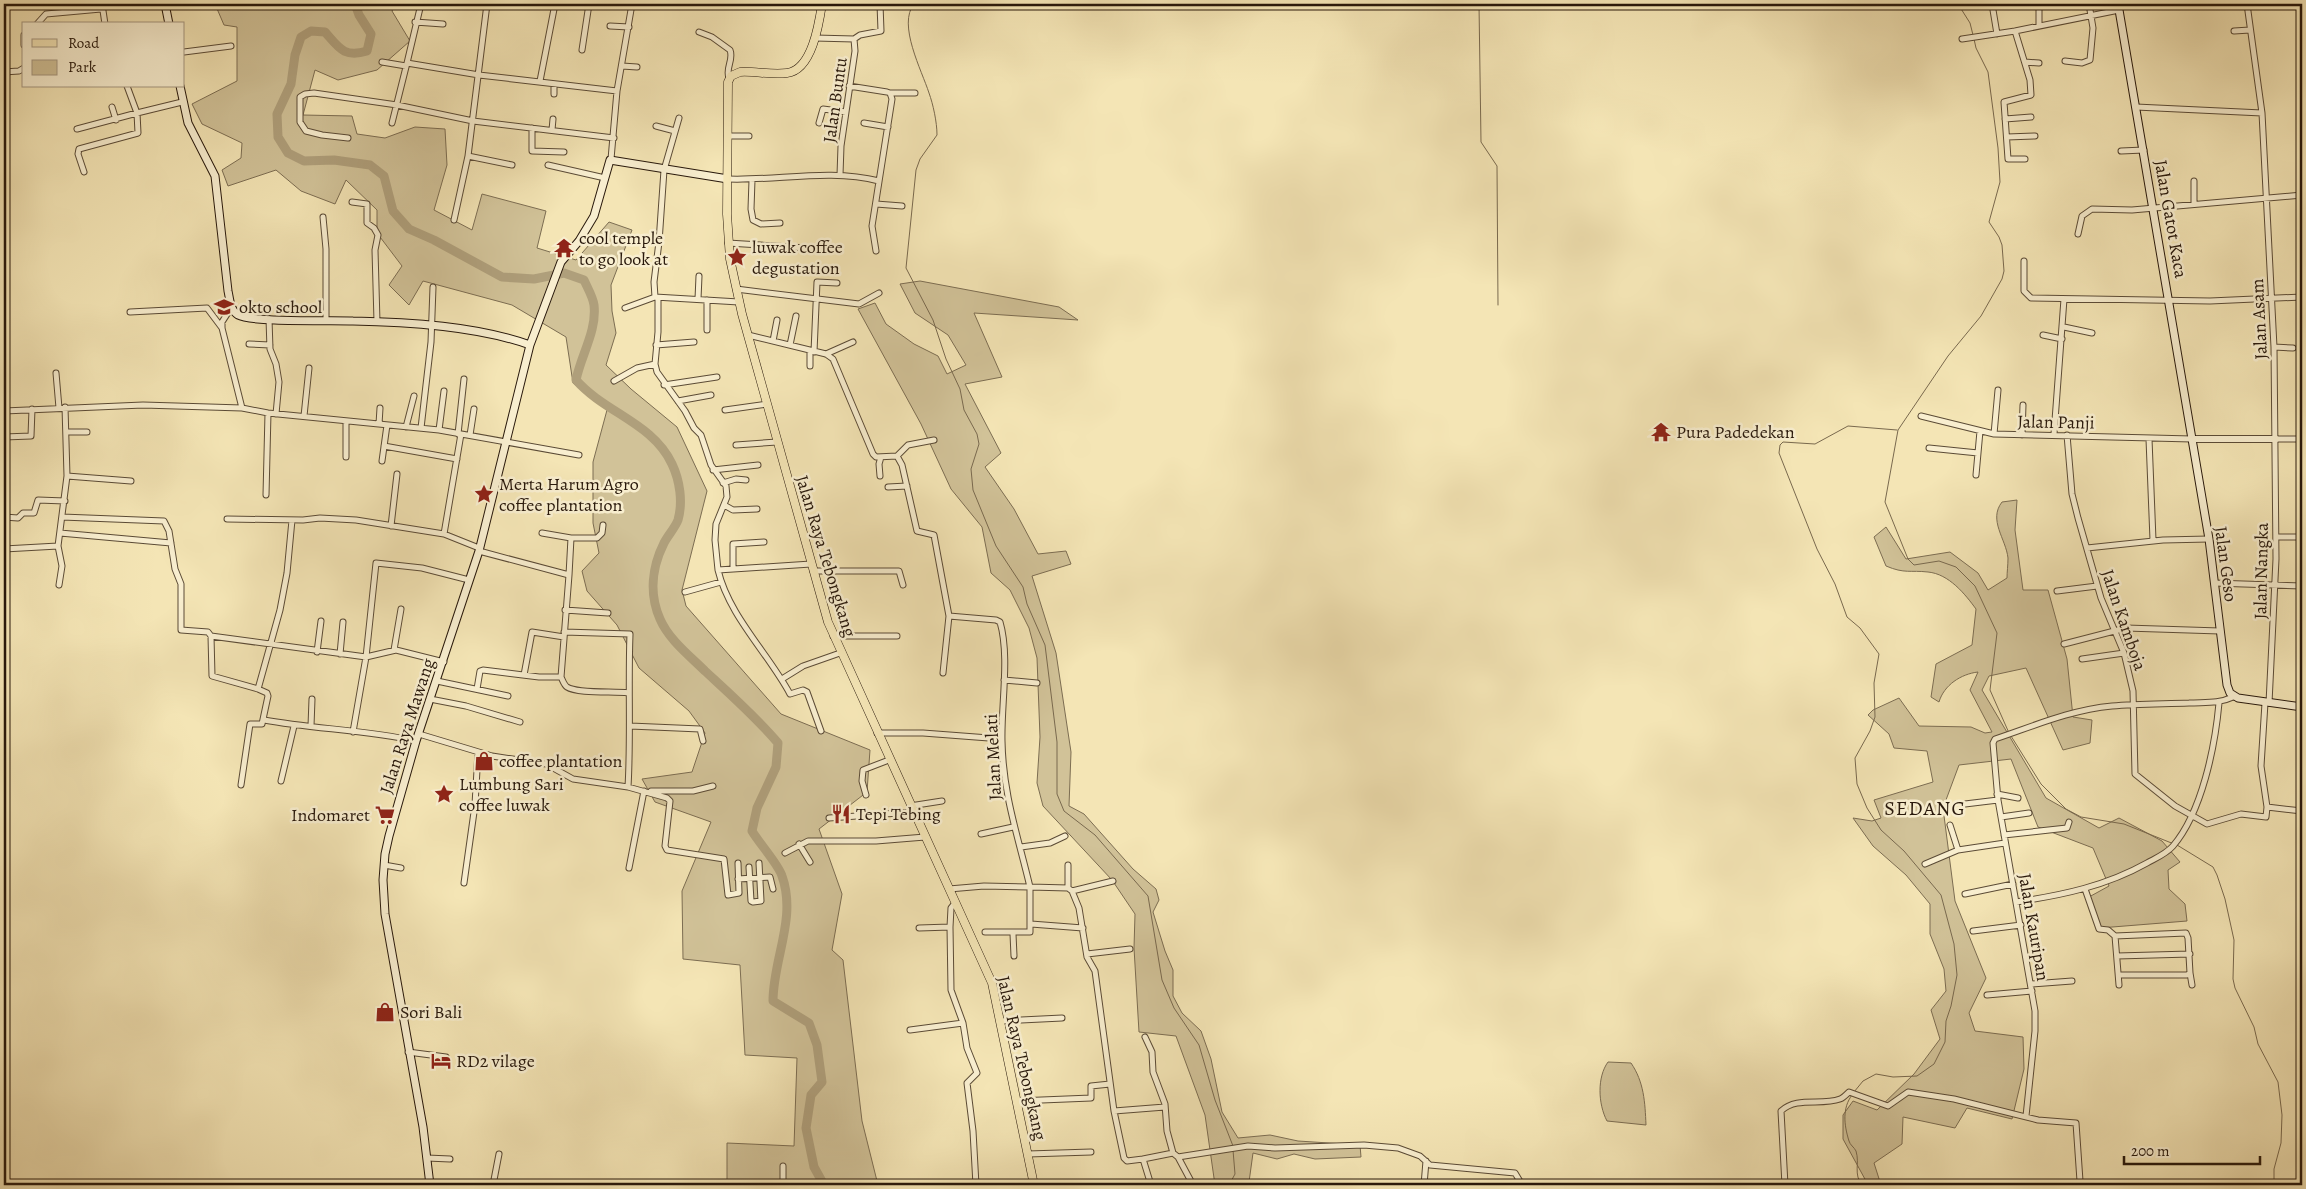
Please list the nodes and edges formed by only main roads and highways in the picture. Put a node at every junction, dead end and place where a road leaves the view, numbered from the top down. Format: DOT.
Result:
graph roads {
  1 [pos="165,4"];
  2 [pos="822,4"];
  3 [pos="2118,7"];
  4 [pos="169,22"];
  5 [pos="180,88"];
  6 [pos="728,179"];
  7 [pos="530,345"];
  8 [pos="2192,440"];
  9 [pos="2302,707"];
  10 [pos="430,1185"];
  11 [pos="1034,1185"];
  1 -- 4 [label="main road"];
  2 -- 6 [label="main road, Jalan Raya Tebongkang"];
  3 -- 8 [label="main road, Jalan Gatot Kaca"];
  5 -- 7 [label="main road"];
  6 -- 7 [label="main road, Jalan Raya Mawang"];
  6 -- 11 [label="main road, Jalan Raya Tebongkang"];
  7 -- 10 [label="main road, Jalan Raya Mawang"];
  8 -- 9 [label="main road, Jalan Geso"];
}
